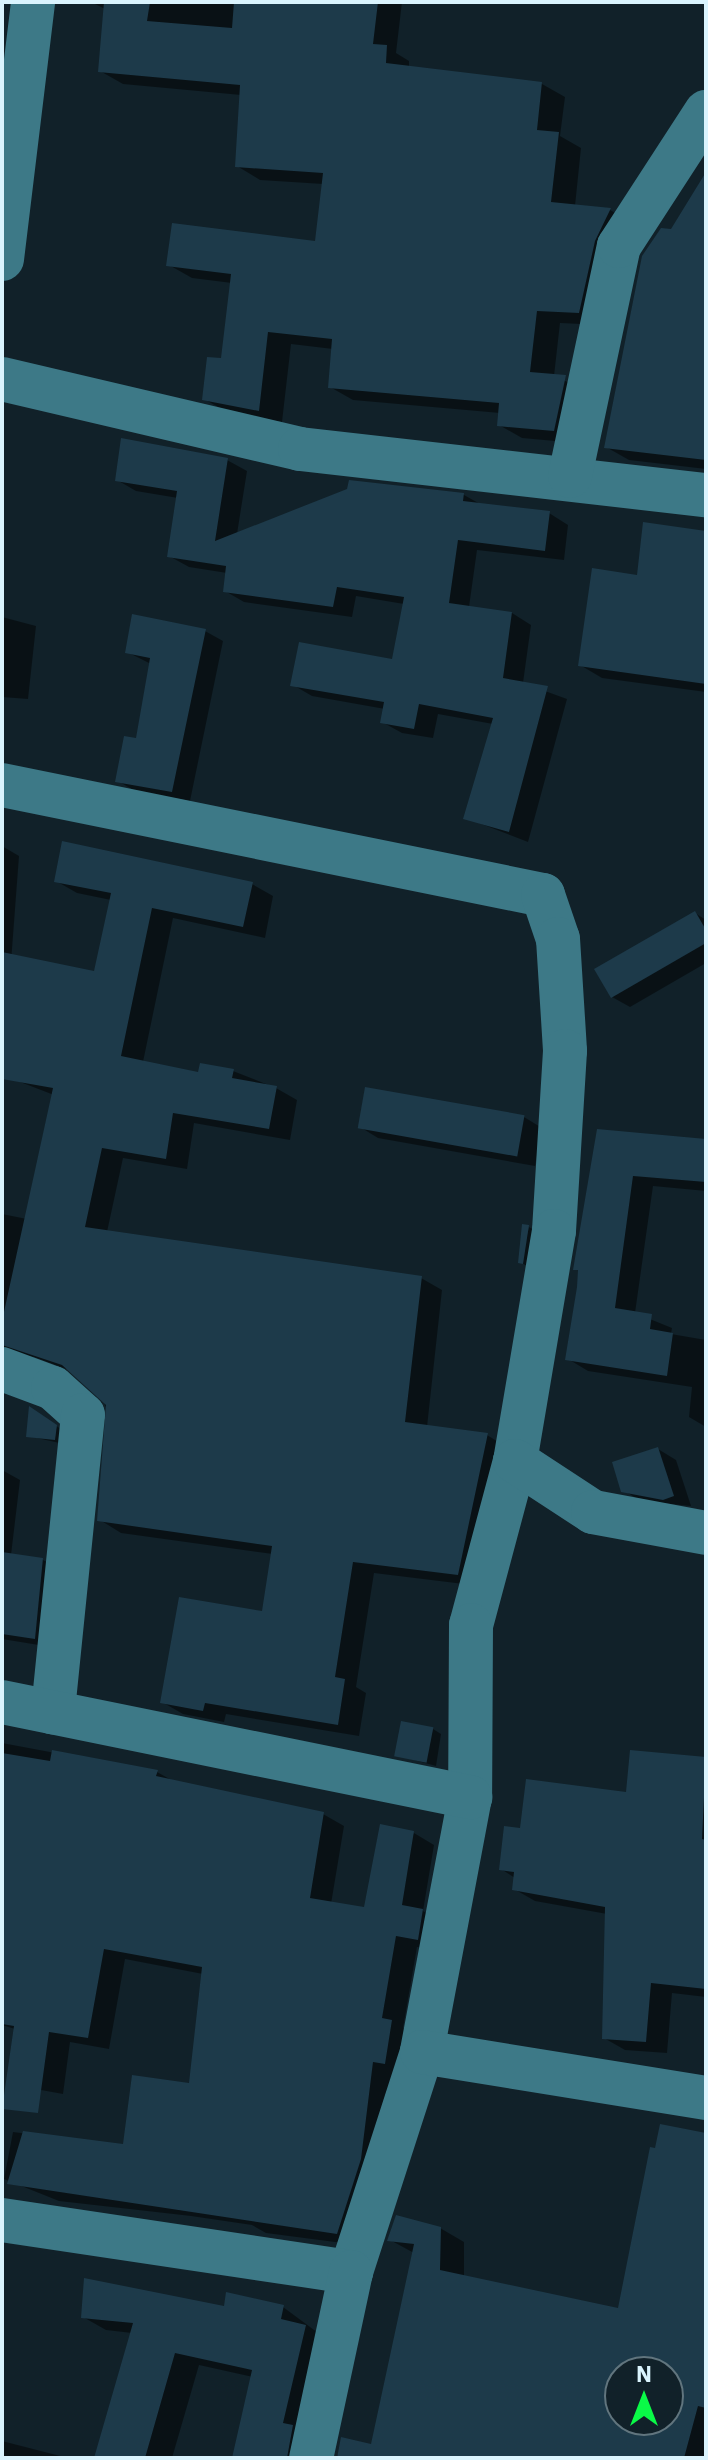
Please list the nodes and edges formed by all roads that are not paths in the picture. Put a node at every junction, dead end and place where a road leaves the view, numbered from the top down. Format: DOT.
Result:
graph roads {
  1 [pos="33,2"];
  2 [pos="706,112"];
  3 [pos="2,259"];
  4 [pos="2,379"];
  5 [pos="570,476"];
  6 [pos="706,495"];
  7 [pos="2,785"];
  8 [pos="2,1369"];
  9 [pos="515,1461"];
  10 [pos="706,1533"];
  11 [pos="2,1702"];
  12 [pos="53,1712"];
  13 [pos="470,1797"];
  14 [pos="422,2052"];
  15 [pos="706,2098"];
  16 [pos="2,2220"];
  17 [pos="351,2272"];
  18 [pos="311,2458"];
  1 -- 3 [label="street"];
  2 -- 5 [label="street"];
  4 -- 5 [label="street"];
  5 -- 6 [label="street"];
  7 -- 9 [label="street"];
  8 -- 12 [label="street"];
  9 -- 10 [label="street"];
  9 -- 13 [label="street"];
  11 -- 12 [label="street"];
  12 -- 13 [label="street"];
  13 -- 14 [label="street"];
  14 -- 15 [label="street"];
  14 -- 17 [label="street"];
  16 -- 17 [label="street"];
  17 -- 18 [label="street"];
}
